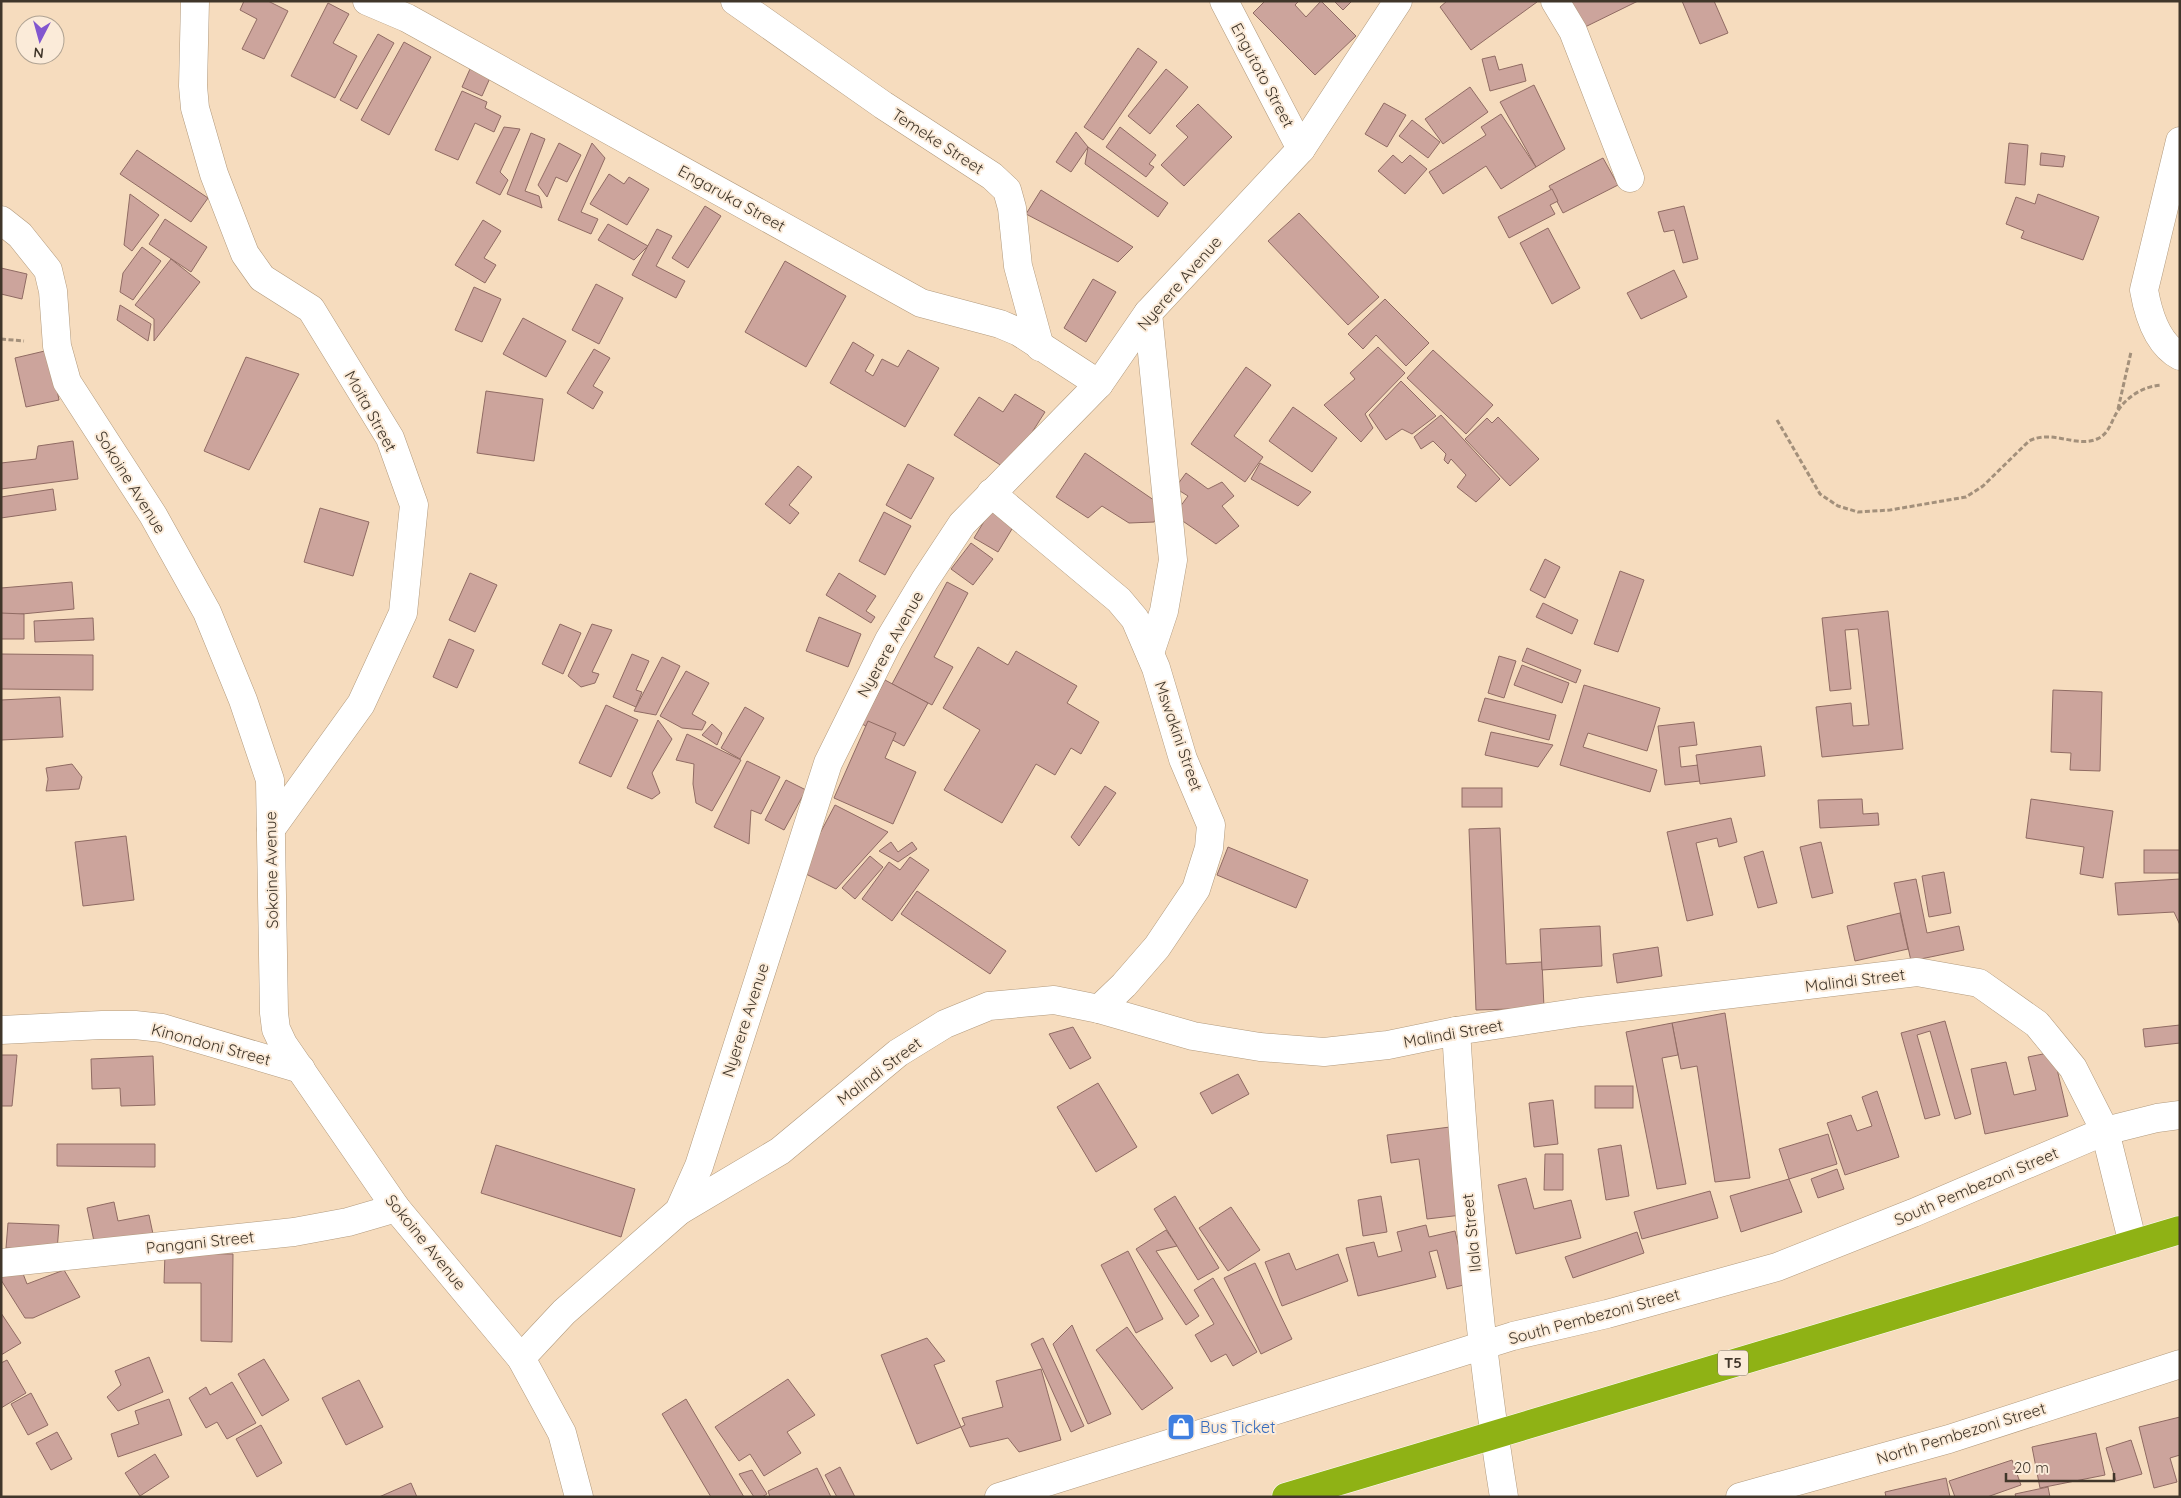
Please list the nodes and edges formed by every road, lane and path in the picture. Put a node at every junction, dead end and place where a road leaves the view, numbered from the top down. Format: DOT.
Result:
graph roads {
  1 [pos="195,1"];
  2 [pos="367,1"];
  3 [pos="735,1"];
  4 [pos="1224,1"];
  5 [pos="1398,1"];
  6 [pos="1554,1"];
  7 [pos="2180,141"];
  8 [pos="1301,149"];
  9 [pos="1630,178"];
  10 [pos="1,220"];
  11 [pos="1148,313"];
  12 [pos="1040,347"];
  13 [pos="2180,356"];
  14 [pos="1099,384"];
  15 [pos="2170,386"];
  16 [pos="1777,420"];
  17 [pos="991,493"];
  18 [pos="1150,653"];
  19 [pos="271,829"];
  20 [pos="1099,1009"];
  21 [pos="1,1030"];
  22 [pos="1456,1031"];
  23 [pos="301,1069"];
  24 [pos="2180,1115"];
  25 [pos="2105,1131"];
  26 [pos="396,1208"];
  27 [pos="679,1211"];
  28 [pos="2180,1230"];
  29 [pos="2133,1244"];
  30 [pos="1,1264"];
  31 [pos="1483,1346"];
  32 [pos="521,1358"];
  33 [pos="2180,1364"];
  34 [pos="1494,1435"];
  35 [pos="579,1497"];
  36 [pos="999,1497"];
  37 [pos="1286,1497"];
  38 [pos="1504,1497"];
  39 [pos="1740,1497"];
  1 -- 19 [label="street, Moita Street"];
  2 -- 12 [label="street, Engaruka Street"];
  3 -- 12 [label="street, Temeke Street"];
  4 -- 8 [label="street, Engutoto Street"];
  5 -- 8 [label="street, Nyerere Avenue"];
  6 -- 9 [label="street"];
  7 -- 13 [label="street"];
  8 -- 11 [label="street, Nyerere Avenue"];
  10 -- 19 [label="street, Sokoine Avenue"];
  11 -- 14 [label="street, Nyerere Avenue"];
  11 -- 18 [label="street"];
  12 -- 14 [label="street, Engaruka Street"];
  14 -- 17 [label="street, Nyerere Avenue"];
  15 -- 16 [label="path"];
  17 -- 18 [label="street, Mswakini Street"];
  17 -- 27 [label="street, Nyerere Avenue"];
  18 -- 20 [label="street, Mswakini Street"];
  19 -- 23 [label="street, Sokoine Avenue"];
  20 -- 22 [label="street, Malindi Street"];
  20 -- 27 [label="street, Malindi Street"];
  21 -- 23 [label="street, Kinondoni Street"];
  22 -- 25 [label="street, Malindi Street"];
  22 -- 31 [label="street, Ilala Street"];
  23 -- 26 [label="street, Sokoine Avenue"];
  24 -- 25 [label="street, South Pembezoni Street"];
  25 -- 29 [label="street, Malindi Street"];
  25 -- 31 [label="street, South Pembezoni Street"];
  26 -- 30 [label="street, Pangani Street"];
  26 -- 32 [label="street, Sokoine Avenue"];
  27 -- 32 [label="street, Nyerere Avenue"];
  28 -- 29 [label="highway, T5"];
  29 -- 34 [label="highway, T5"];
  31 -- 34 [label="street, Ilala Street"];
  31 -- 36 [label="street, South Pembezoni Street"];
  32 -- 35 [label="street, Sokoine Avenue"];
  33 -- 39 [label="street, North Pembezoni Street"];
  34 -- 37 [label="highway, T5"];
  34 -- 38 [label="street, Ilala Street"];
}
